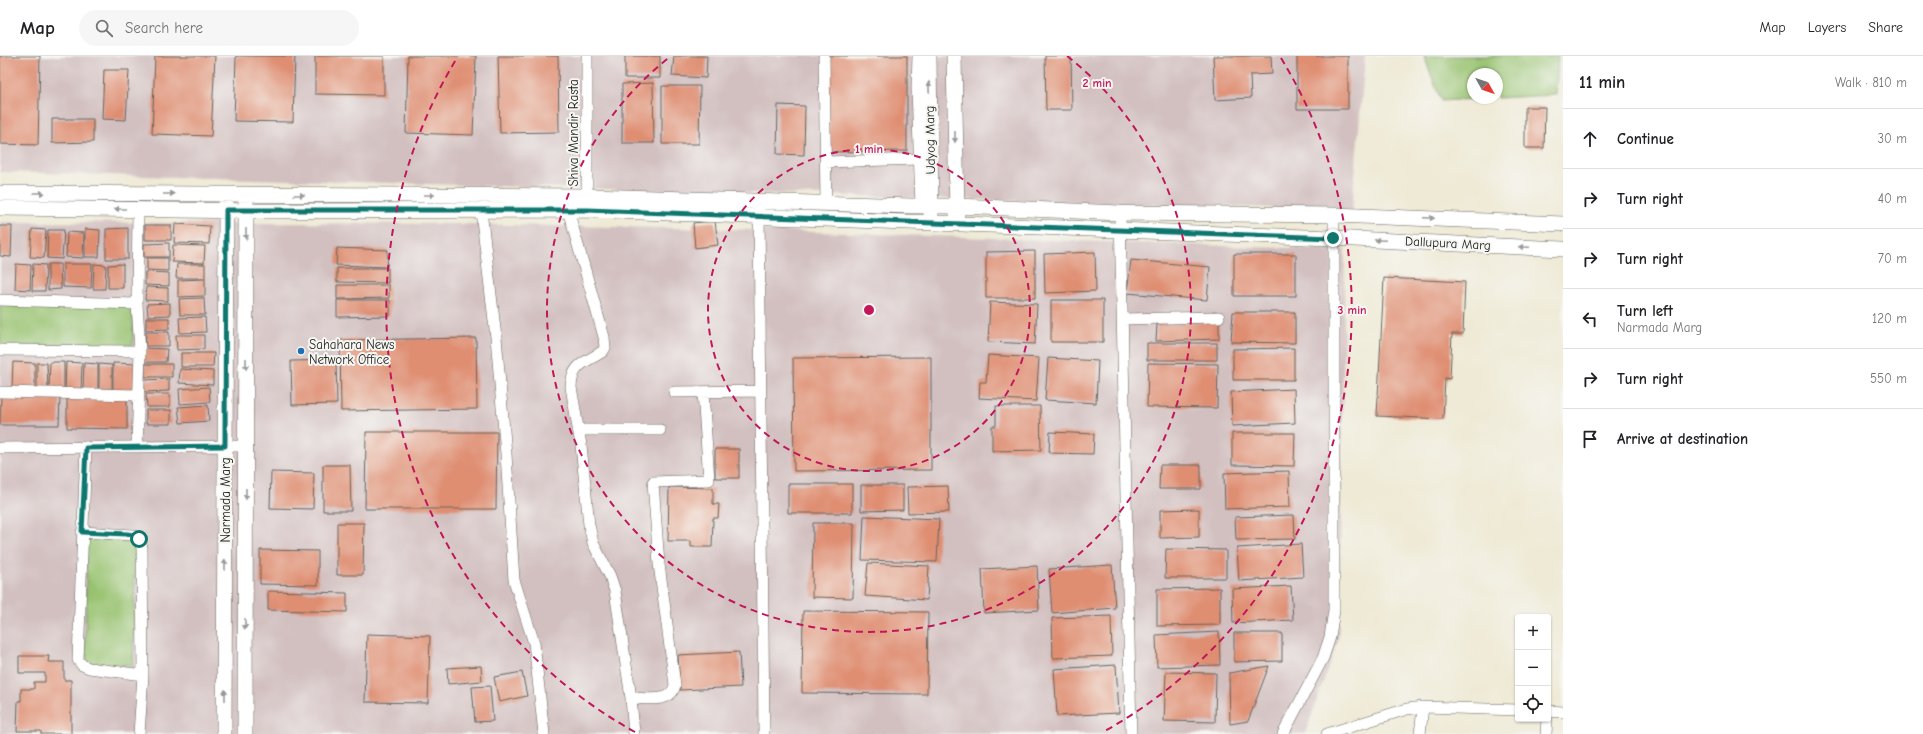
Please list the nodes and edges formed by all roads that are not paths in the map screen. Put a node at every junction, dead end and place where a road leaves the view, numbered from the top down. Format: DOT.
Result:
graph roads {
  1 [pos="587,56"];
  2 [pos="824,56"];
  3 [pos="918,56"];
  4 [pos="929,56"];
  5 [pos="954,56"];
  6 [pos="919,159"];
  7 [pos="825,162"];
  8 [pos="0,193"];
  9 [pos="227,194"];
  10 [pos="246,195"];
  11 [pos="759,201"];
  12 [pos="587,203"];
  13 [pos="826,203"];
  14 [pos="926,206"];
  15 [pos="957,206"];
  16 [pos="0,208"];
  17 [pos="138,209"];
  18 [pos="226,210"];
  19 [pos="246,210"];
  20 [pos="568,210"];
  21 [pos="481,211"];
  22 [pos="1120,213"];
  23 [pos="1334,215"];
  24 [pos="759,217"];
  25 [pos="932,224"];
  26 [pos="956,224"];
  27 [pos="1563,224"];
  28 [pos="1120,230"];
  29 [pos="1333,238"];
  30 [pos="1563,248"];
  31 [pos="0,300"];
  32 [pos="137,304"];
  33 [pos="1219,317"];
  34 [pos="1122,319"];
  35 [pos="0,350"];
  36 [pos="140,351"];
  37 [pos="760,391"];
  38 [pos="0,392"];
  39 [pos="674,392"];
  40 [pos="703,392"];
  41 [pos="139,395"];
  42 [pos="578,430"];
  43 [pos="660,430"];
  44 [pos="225,446"];
  45 [pos="246,446"];
  46 [pos="137,447"];
  47 [pos="0,448"];
  48 [pos="86,448"];
  49 [pos="82,532"];
  50 [pos="143,675"];
  51 [pos="631,698"];
  52 [pos="1423,707"];
  53 [pos="1515,710"];
  54 [pos="1551,711"];
  55 [pos="1563,712"];
  56 [pos="1547,722"];
  57 [pos="139,734"];
  58 [pos="224,734"];
  59 [pos="245,734"];
  60 [pos="544,734"];
  61 [pos="634,734"];
  62 [pos="764,734"];
  63 [pos="1131,734"];
  64 [pos="1283,734"];
  65 [pos="1327,734"];
  66 [pos="1420,734"];
  67 [pos="1546,734"];
  1 -- 12 [label="street, Shiva Mandir Rasta"];
  2 -- 7 [label="street"];
  3 -- 6 [label="street"];
  14 -- 4 [label="main road, Udyog Marg, one-way"];
  5 -- 15 [label="main road, Udyog Marg, one-way"];
  6 -- 7 [label="street"];
  6 -- 14 [label="street"];
  7 -- 13 [label="street"];
  8 -- 9 [label="main road, one-way"];
  9 -- 10 [label="main road"];
  9 -- 18 [label="main road, Narmada Marg"];
  10 -- 12 [label="main road, one-way"];
  10 -- 19 [label="main road, Narmada Marg"];
  11 -- 12 [label="main road, Dallupura Marg"];
  11 -- 13 [label="main road, Dallupura Marg"];
  11 -- 24 [label="street"];
  12 -- 20 [label="main road"];
  12 -- 24 [label="main road, Dallupura Marg"];
  13 -- 14 [label="main road, Dallupura Marg"];
  14 -- 15 [label="main road, Dallupura Marg"];
  14 -- 25 [label="main road, Udyog Marg"];
  15 -- 22 [label="main road, Dallupura Marg"];
  15 -- 26 [label="main road, Udyog Marg"];
  17 -- 16 [label="main road, one-way"];
  17 -- 18 [label="main road"];
  17 -- 32 [label="street"];
  18 -- 19 [label="main road"];
  18 -- 44 [label="main road, Narmada Marg"];
  19 -- 21 [label="main road"];
  19 -- 45 [label="main road, Narmada Marg, one-way"];
  20 -- 21 [label="main road"];
  20 -- 42 [label="street"];
  21 -- 60 [label="street"];
  22 -- 23 [label="main road, Dallupura Marg"];
  22 -- 28 [label="street"];
  23 -- 27 [label="main road, Dallupura Marg, one-way"];
  23 -- 29 [label="street"];
  24 -- 25 [label="main road, Dallupura Marg"];
  24 -- 37 [label="street"];
  25 -- 26 [label="main road, Dallupura Marg"];
  26 -- 28 [label="main road, Dallupura Marg"];
  28 -- 29 [label="main road, Dallupura Marg"];
  28 -- 34 [label="street"];
  30 -- 29 [label="main road, Dallupura Marg, one-way"];
  29 -- 64 [label="street"];
  31 -- 32 [label="street"];
  32 -- 36 [label="street"];
  33 -- 34 [label="street"];
  34 -- 63 [label="street"];
  35 -- 36 [label="street"];
  36 -- 41 [label="street"];
  37 -- 40 [label="street"];
  37 -- 62 [label="street"];
  38 -- 41 [label="street"];
  39 -- 40 [label="street"];
  40 -- 51 [label="street"];
  41 -- 46 [label="street"];
  42 -- 43 [label="street"];
  42 -- 51 [label="street"];
  44 -- 45 [label="street"];
  44 -- 46 [label="street"];
  58 -- 44 [label="main road, Narmada Marg, one-way"];
  45 -- 59 [label="main road, Narmada Marg, one-way"];
  46 -- 48 [label="street"];
  47 -- 48 [label="street"];
  48 -- 49 [label="street"];
  49 -- 50 [label="street"];
  49 -- 50 [label="street"];
  50 -- 57 [label="street"];
  51 -- 61 [label="street"];
  52 -- 53 [label="street"];
  52 -- 65 [label="street"];
  52 -- 66 [label="street"];
  54 -- 55 [label="street"];
  56 -- 67 [label="street"];
}
